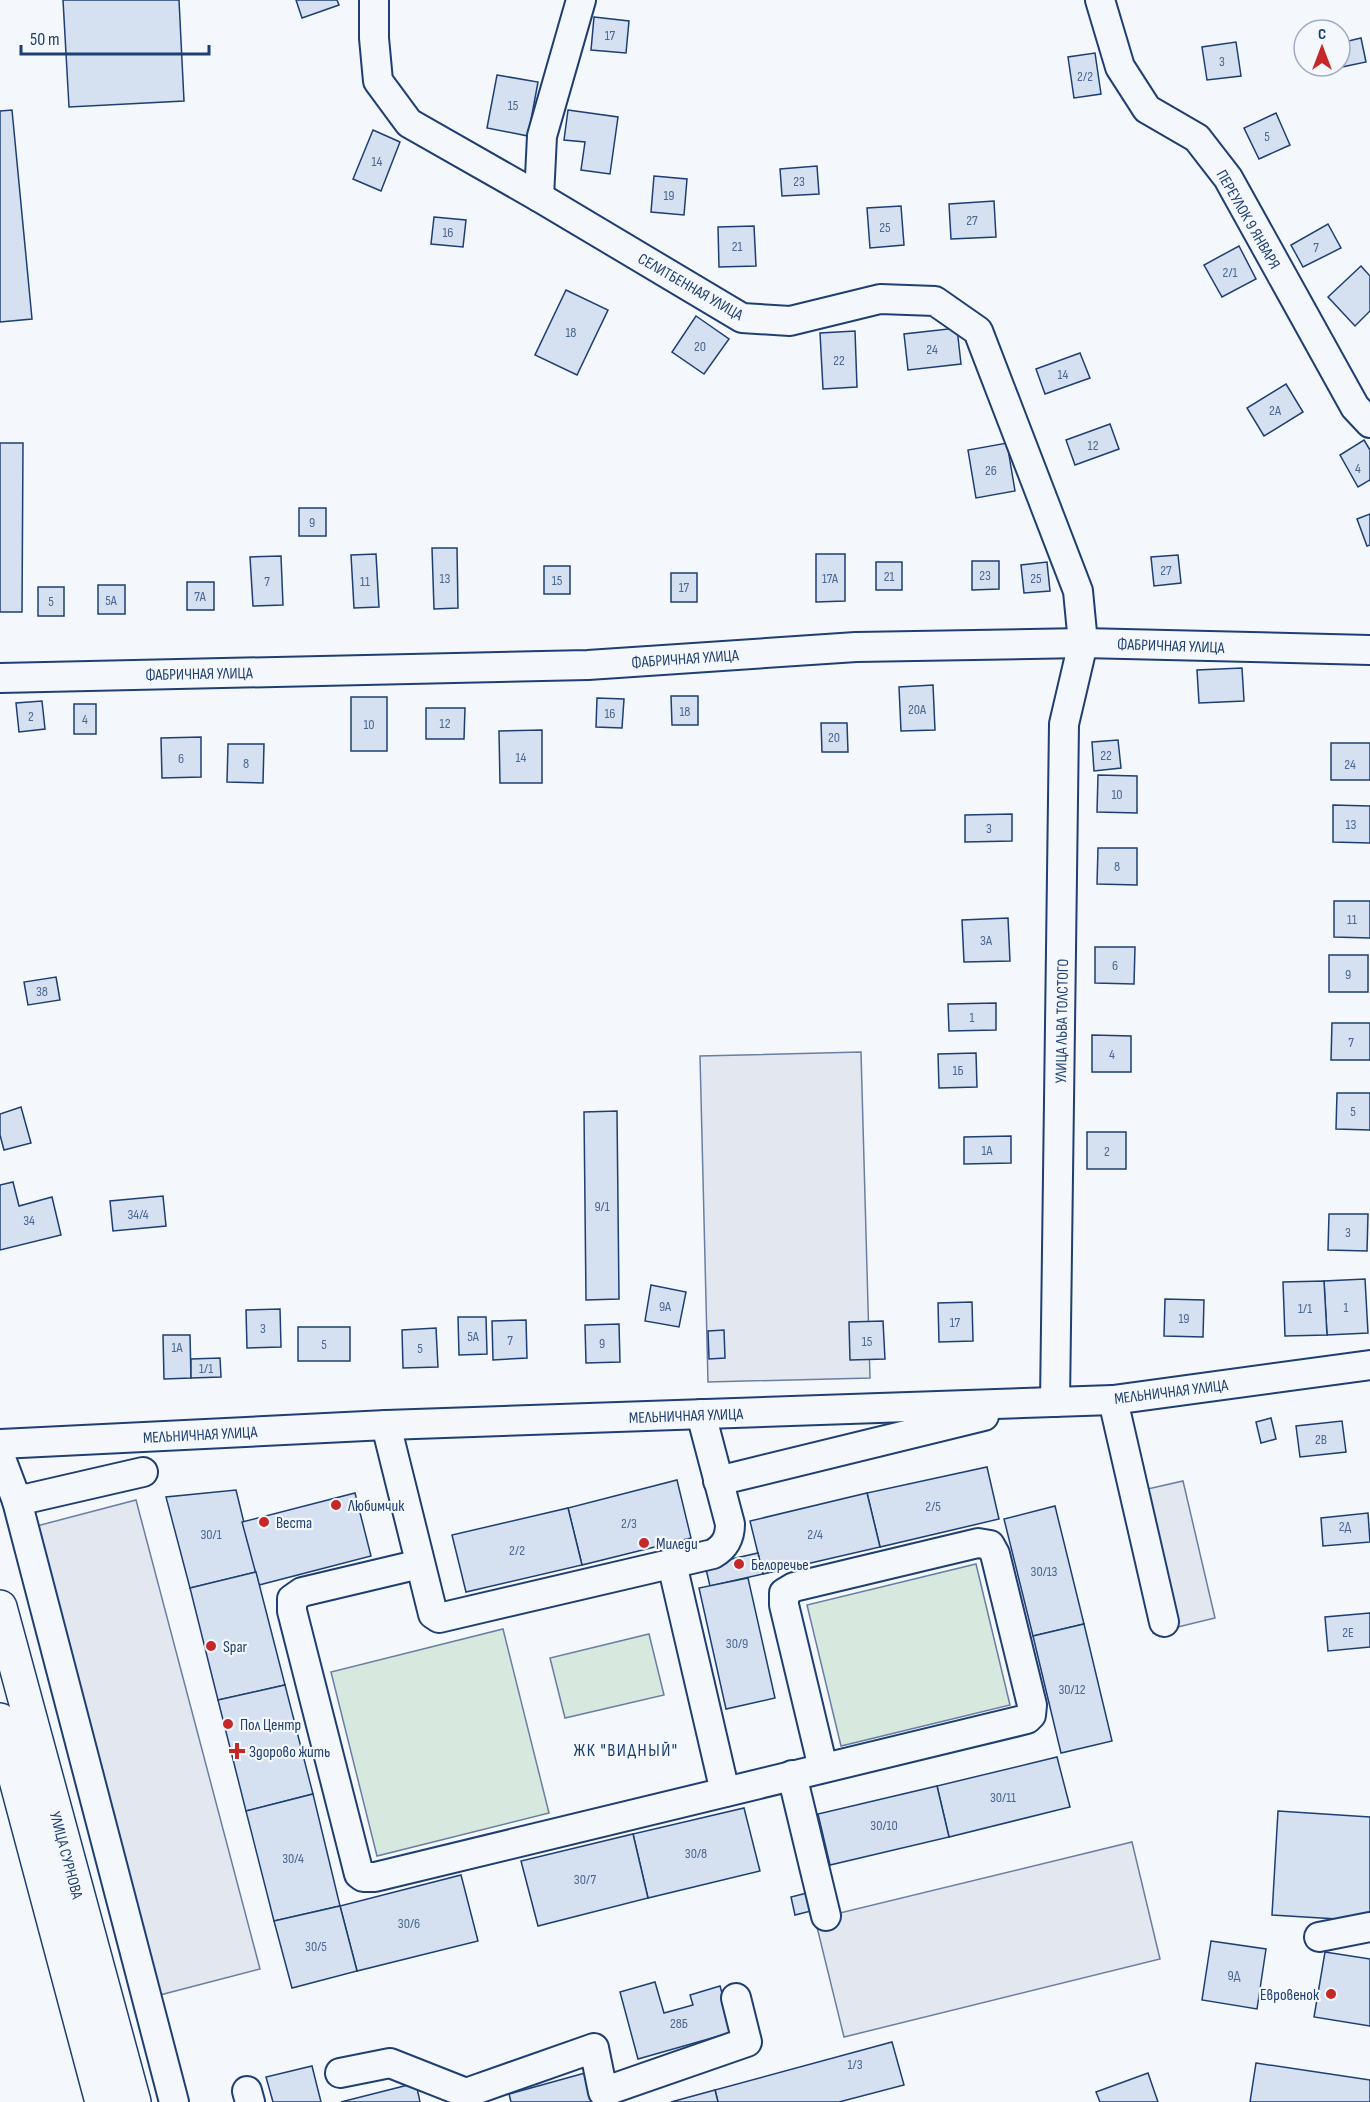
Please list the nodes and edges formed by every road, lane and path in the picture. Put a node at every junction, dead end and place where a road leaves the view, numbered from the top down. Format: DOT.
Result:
graph roads {
  1 [pos="374,0"];
  2 [pos="581,0"];
  3 [pos="1100,0"];
  4 [pos="539,197"];
  5 [pos="1370,423"];
  6 [pos="1083,642"];
  7 [pos="1370,650"];
  8 [pos="0,678"];
  9 [pos="1370,1365"];
  10 [pos="1113,1400"];
  11 [pos="1048,1402"];
  12 [pos="701,1414"];
  13 [pos="386,1425"];
  14 [pos="0,1444"];
  15 [pos="0,1456"];
  16 [pos="143,1472"];
  17 [pos="718,1481"];
  18 [pos="17,1501"];
  19 [pos="420,1564"];
  20 [pos="672,1564"];
  21 [pos="0,1607"];
  22 [pos="1164,1622"];
  23 [pos="0,1720"];
  24 [pos="823,1768"];
  25 [pos="792,1775"];
  26 [pos="725,1792"];
  27 [pos="826,1916"];
  28 [pos="1370,1927"];
  29 [pos="1319,1937"];
  30 [pos="736,1998"];
  31 [pos="340,2073"];
  32 [pos="467,2097"];
  33 [pos="102,2102"];
  34 [pos="134,2102"];
  35 [pos="174,2102"];
  1 -- 4 [label="street, СЕЛИТБЕННАЯ УЛИЦА"];
  2 -- 4 [label="street"];
  3 -- 5 [label="street, ПЕРЕУЛОК 9 ЯНВАРЯ"];
  4 -- 6 [label="street, СЕЛИТБЕННАЯ УЛИЦА"];
  6 -- 7 [label="street, ФАБРИЧНАЯ УЛИЦА"];
  6 -- 8 [label="street, ФАБРИЧНАЯ УЛИЦА"];
  6 -- 11 [label="street, УЛИЦА ЛЬВА ТОЛСТОГО"];
  9 -- 10 [label="street, МЕЛЬНИЧНАЯ УЛИЦА"];
  10 -- 11 [label="street, МЕЛЬНИЧНАЯ УЛИЦА"];
  10 -- 22 [label="street"];
  11 -- 12 [label="street, МЕЛЬНИЧНАЯ УЛИЦА"];
  11 -- 17 [label="street"];
  12 -- 13 [label="street, МЕЛЬНИЧНАЯ УЛИЦА"];
  12 -- 17 [label="street"];
  13 -- 14 [label="street, МЕЛЬНИЧНАЯ УЛИЦА"];
  13 -- 19 [label="street"];
  15 -- 18 [label="street"];
  16 -- 18 [label="street"];
  17 -- 20 [label="street"];
  18 -- 35 [label="street"];
  19 -- 20 [label="street"];
  19 -- 26 [label="street"];
  20 -- 26 [label="street"];
  21 -- 34 [label="main road, УЛИЦА СУРНОВА"];
  23 -- 33 [label="main road, УЛИЦА СУРНОВА"];
  24 -- 24 [label="street"];
  24 -- 25 [label="street"];
  25 -- 26 [label="street"];
  25 -- 27 [label="street"];
  28 -- 29 [label="street"];
  30 -- 32 [label="street"];
  31 -- 32 [label="street"];
}
